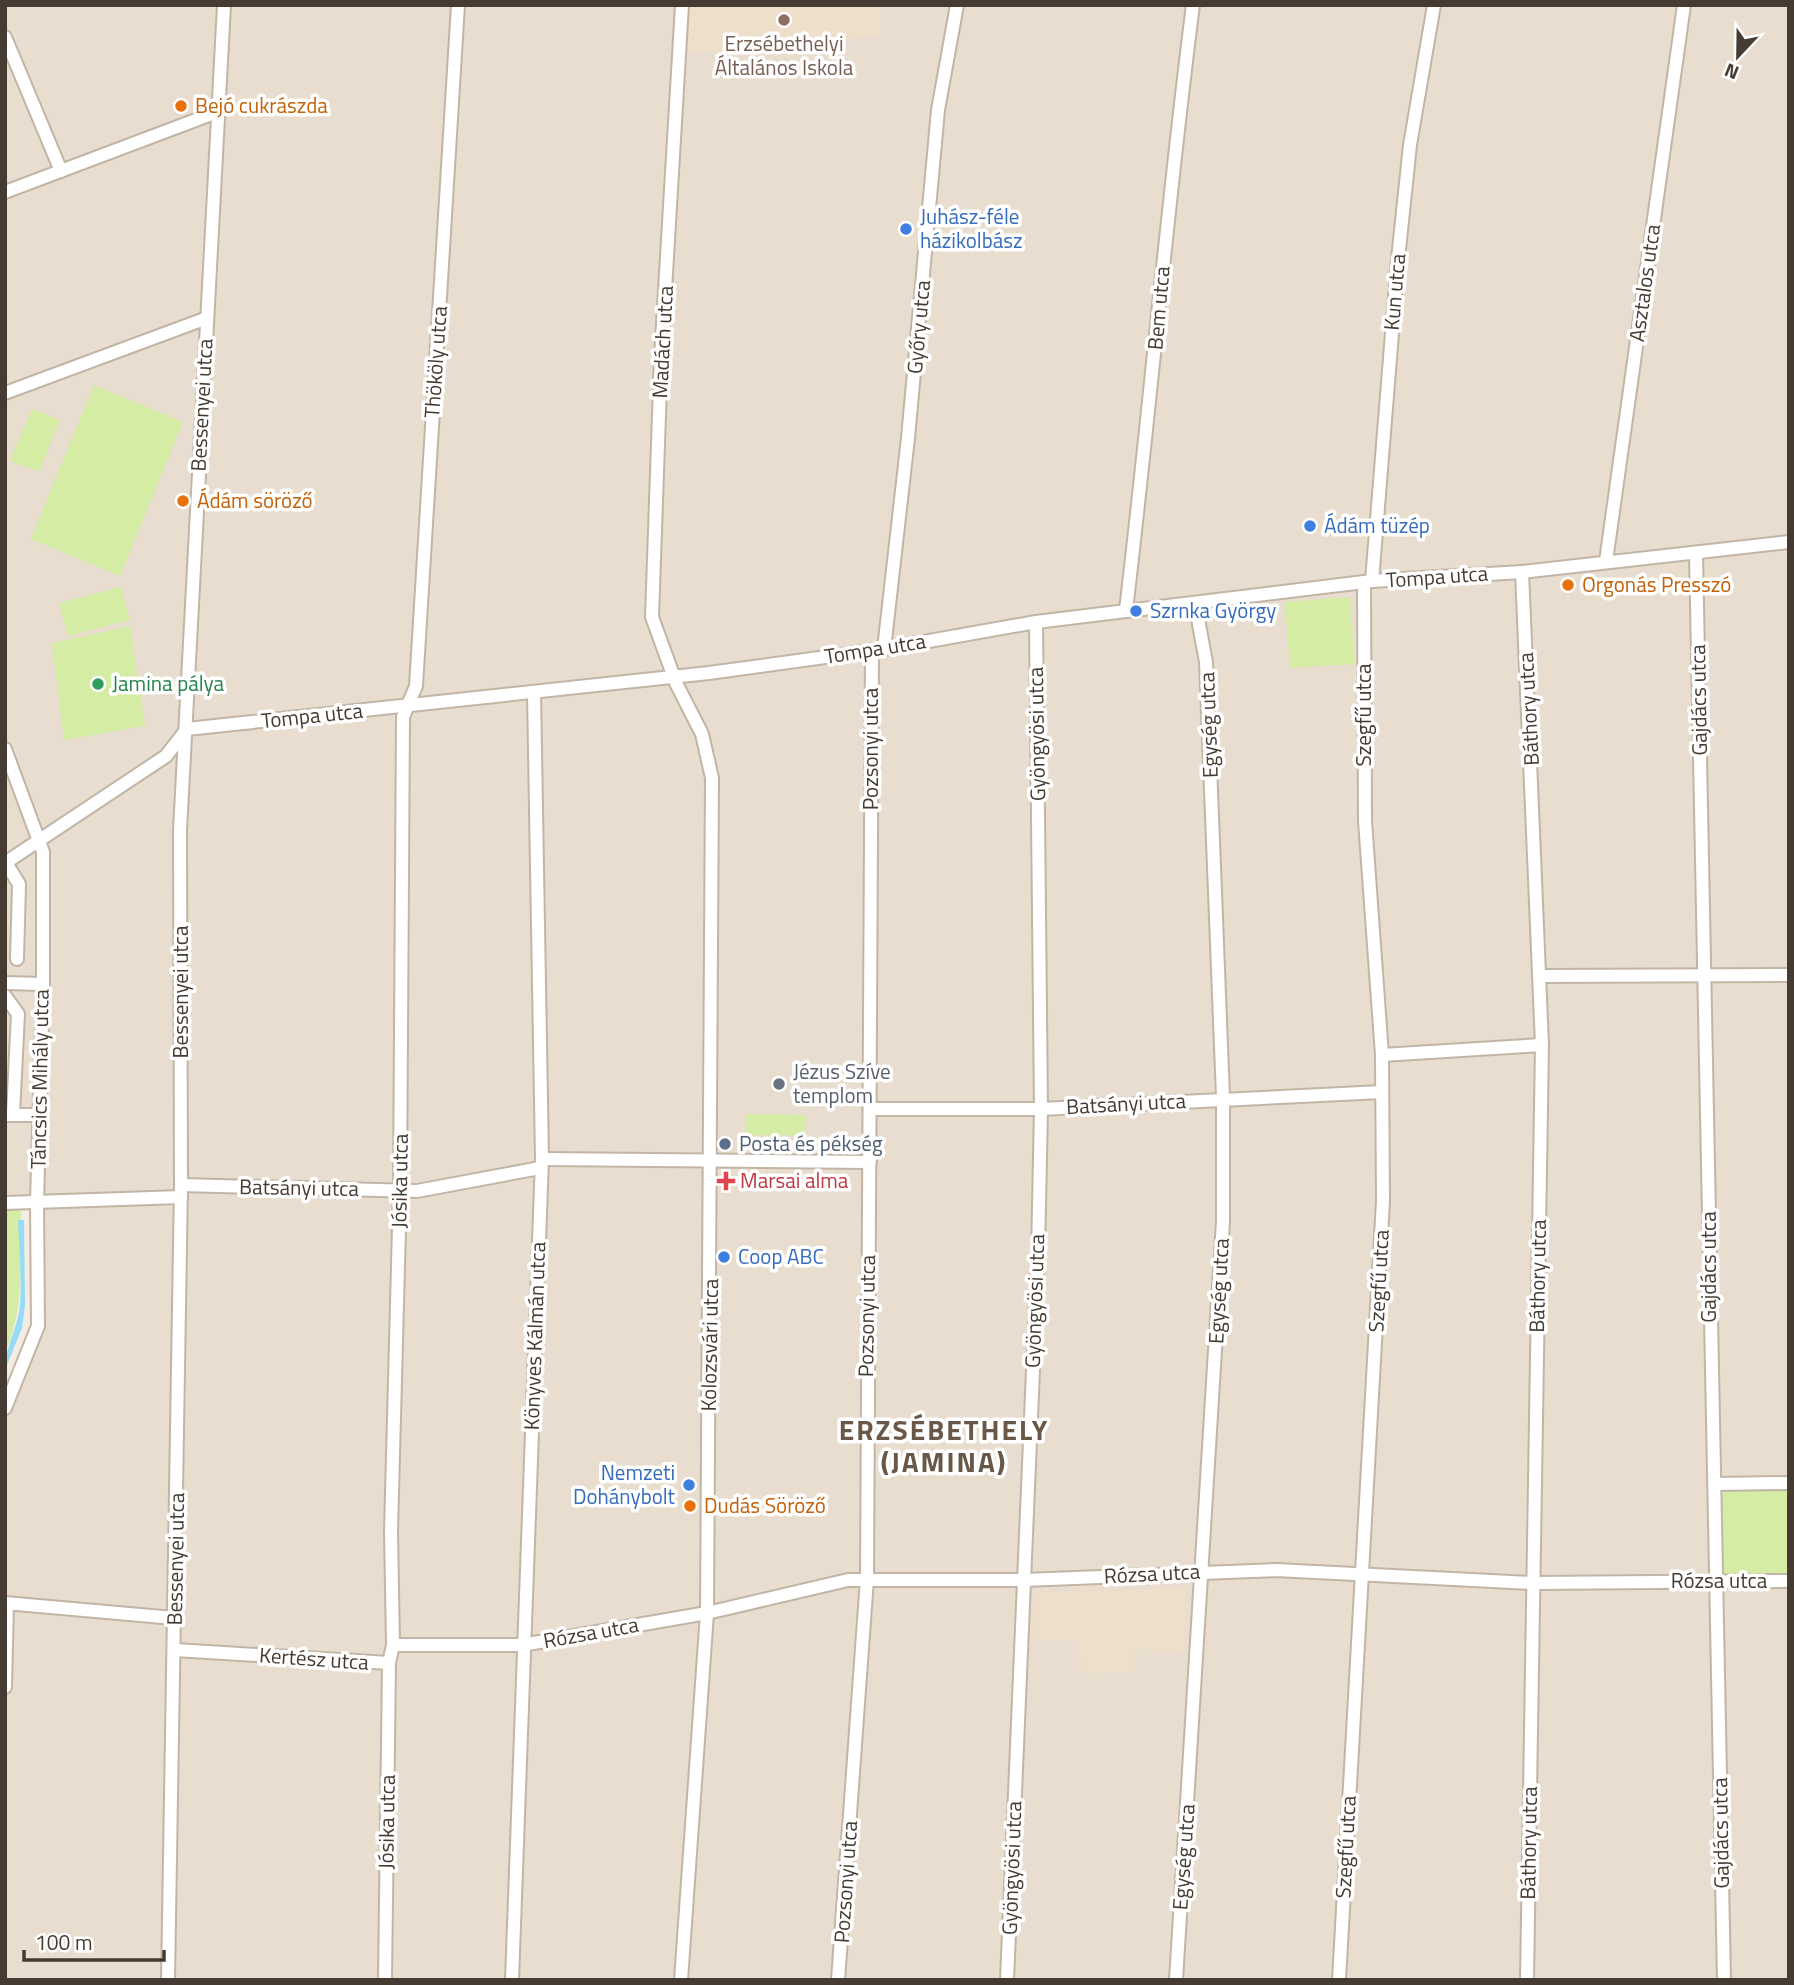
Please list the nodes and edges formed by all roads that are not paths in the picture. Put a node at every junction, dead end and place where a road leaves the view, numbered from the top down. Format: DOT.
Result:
graph roads {
  1 [pos="224,5"];
  2 [pos="458,5"];
  3 [pos="682,5"];
  4 [pos="957,5"];
  5 [pos="1193,5"];
  6 [pos="1434,5"];
  7 [pos="1684,5"];
  8 [pos="5,37"];
  9 [pos="217,112"];
  10 [pos="61,171"];
  11 [pos="5,192"];
  12 [pos="207,318"];
  13 [pos="5,393"];
  14 [pos="1789,542"];
  15 [pos="1696,554"];
  16 [pos="1606,561"];
  17 [pos="1522,572"];
  18 [pos="1368,582"];
  19 [pos="1195,603"];
  20 [pos="1126,610"];
  21 [pos="1036,622"];
  22 [pos="878,650"];
  23 [pos="673,674"];
  24 [pos="534,692"];
  25 [pos="406,711"];
  26 [pos="187,729"];
  27 [pos="5,749"];
  28 [pos="41,840"];
  29 [pos="6,863"];
  30 [pos="17,959"];
  31 [pos="1705,974"];
  32 [pos="1789,975"];
  33 [pos="1542,976"];
  34 [pos="5,983"];
  35 [pos="43,984"];
  36 [pos="5,996"];
  37 [pos="1542,1045"];
  38 [pos="1382,1055"];
  39 [pos="1382,1092"];
  40 [pos="1223,1097"];
  41 [pos="870,1109"];
  42 [pos="1041,1109"];
  43 [pos="9,1114"];
  44 [pos="40,1115"];
  45 [pos="712,1161"];
  46 [pos="870,1162"];
  47 [pos="541,1164"];
  48 [pos="400,1190"];
  49 [pos="181,1191"];
  50 [pos="37,1202"];
  51 [pos="5,1203"];
  52 [pos="5,1408"];
  53 [pos="1789,1483"];
  54 [pos="1714,1484"];
  55 [pos="1203,1571"];
  56 [pos="1361,1574"];
  57 [pos="867,1579"];
  58 [pos="1024,1580"];
  59 [pos="1717,1581"];
  60 [pos="1789,1581"];
  61 [pos="1533,1583"];
  62 [pos="6,1603"];
  63 [pos="707,1613"];
  64 [pos="174,1618"];
  65 [pos="393,1644"];
  66 [pos="522,1645"];
  67 [pos="174,1650"];
  68 [pos="389,1663"];
  69 [pos="5,1687"];
  70 [pos="168,1980"];
  71 [pos="385,1980"];
  72 [pos="512,1980"];
  73 [pos="681,1980"];
  74 [pos="838,1980"];
  75 [pos="1007,1980"];
  76 [pos="1176,1980"];
  77 [pos="1339,1980"];
  78 [pos="1527,1980"];
  79 [pos="1724,1980"];
  1 -- 9 [label="street, Bessenyei utca"];
  2 -- 25 [label="street, Thököly utca"];
  3 -- 23 [label="street, Madách utca"];
  4 -- 22 [label="street, Győry utca"];
  5 -- 20 [label="street, Bem utca"];
  6 -- 18 [label="street, Kun utca"];
  7 -- 16 [label="street, Asztalos utca"];
  8 -- 10 [label="street"];
  9 -- 10 [label="street"];
  9 -- 12 [label="street, Bessenyei utca"];
  10 -- 11 [label="street"];
  12 -- 13 [label="street"];
  12 -- 26 [label="street, Bessenyei utca"];
  14 -- 15 [label="street, Tompa utca"];
  15 -- 16 [label="street, Tompa utca"];
  15 -- 31 [label="street, Gajdács utca"];
  16 -- 17 [label="street, Tompa utca"];
  17 -- 18 [label="street, Tompa utca"];
  17 -- 33 [label="street, Báthory utca"];
  18 -- 19 [label="street, Tompa utca"];
  18 -- 38 [label="street, Szegfű utca"];
  19 -- 20 [label="street, Tompa utca"];
  19 -- 40 [label="street, Egység utca"];
  20 -- 21 [label="street, Tompa utca"];
  21 -- 22 [label="street, Tompa utca"];
  21 -- 42 [label="street, Gyöngyösi utca"];
  22 -- 23 [label="street, Tompa utca"];
  22 -- 41 [label="street, Pozsonyi utca"];
  23 -- 24 [label="street, Tompa utca"];
  23 -- 45 [label="street, Kolozsvári utca"];
  24 -- 25 [label="street, Tompa utca"];
  24 -- 47 [label="street, Könyves Kálmán utca"];
  25 -- 26 [label="street, Tompa utca"];
  25 -- 48 [label="street, Jósika utca"];
  26 -- 28 [label="street"];
  26 -- 49 [label="street, Bessenyei utca"];
  27 -- 28 [label="street, Táncsics Mihály utca"];
  28 -- 29 [label="street"];
  28 -- 35 [label="street, Táncsics Mihály utca"];
  29 -- 30 [label="street"];
  31 -- 32 [label="street"];
  31 -- 33 [label="street"];
  31 -- 54 [label="street, Gajdács utca"];
  33 -- 37 [label="street, Báthory utca"];
  34 -- 35 [label="street"];
  35 -- 44 [label="street, Táncsics Mihály utca"];
  36 -- 43 [label="street"];
  37 -- 38 [label="street"];
  37 -- 61 [label="street, Báthory utca"];
  38 -- 39 [label="street, Szegfű utca"];
  39 -- 40 [label="street, Batsányi utca"];
  39 -- 56 [label="street, Szegfű utca"];
  40 -- 42 [label="street, Batsányi utca"];
  40 -- 55 [label="street, Egység utca"];
  41 -- 42 [label="street, Batsányi utca"];
  41 -- 46 [label="street, Pozsonyi utca"];
  42 -- 58 [label="street, Gyöngyösi utca"];
  43 -- 44 [label="street"];
  44 -- 50 [label="street, Táncsics Mihály utca"];
  45 -- 46 [label="street, Batsányi utca"];
  45 -- 47 [label="street, Batsányi utca"];
  45 -- 63 [label="street, Kolozsvári utca"];
  46 -- 57 [label="street, Pozsonyi utca"];
  47 -- 48 [label="street, Batsányi utca"];
  47 -- 66 [label="street, Könyves Kálmán utca"];
  48 -- 49 [label="street, Batsányi utca"];
  48 -- 65 [label="street, Jósika utca"];
  49 -- 50 [label="street, Batsányi utca"];
  49 -- 64 [label="street, Bessenyei utca"];
  50 -- 51 [label="street, Batsányi utca"];
  50 -- 52 [label="street, Táncsics Mihály utca"];
  53 -- 54 [label="street"];
  54 -- 59 [label="street, Gajdács utca"];
  55 -- 56 [label="street, Rózsa utca"];
  55 -- 58 [label="street, Rózsa utca"];
  55 -- 76 [label="street, Egység utca"];
  56 -- 61 [label="street, Rózsa utca"];
  56 -- 77 [label="street, Szegfű utca"];
  57 -- 58 [label="street, Rózsa utca"];
  57 -- 63 [label="street, Rózsa utca"];
  57 -- 74 [label="street, Pozsonyi utca"];
  58 -- 75 [label="street, Gyöngyösi utca"];
  59 -- 60 [label="street, Rózsa utca"];
  59 -- 61 [label="street, Rózsa utca"];
  59 -- 79 [label="street, Gajdács utca"];
  61 -- 78 [label="street, Báthory utca"];
  62 -- 64 [label="street"];
  62 -- 69 [label="street"];
  63 -- 66 [label="street, Rózsa utca"];
  63 -- 73 [label="street, Kolozsvári utca"];
  64 -- 67 [label="street, Bessenyei utca"];
  65 -- 66 [label="street, Kertész utca"];
  65 -- 68 [label="street, Kertész utca"];
  66 -- 72 [label="street, Könyves Kálmán utca"];
  67 -- 68 [label="street, Kertész utca"];
  67 -- 70 [label="street, Bessenyei utca"];
  68 -- 71 [label="street, Jósika utca"];
}
